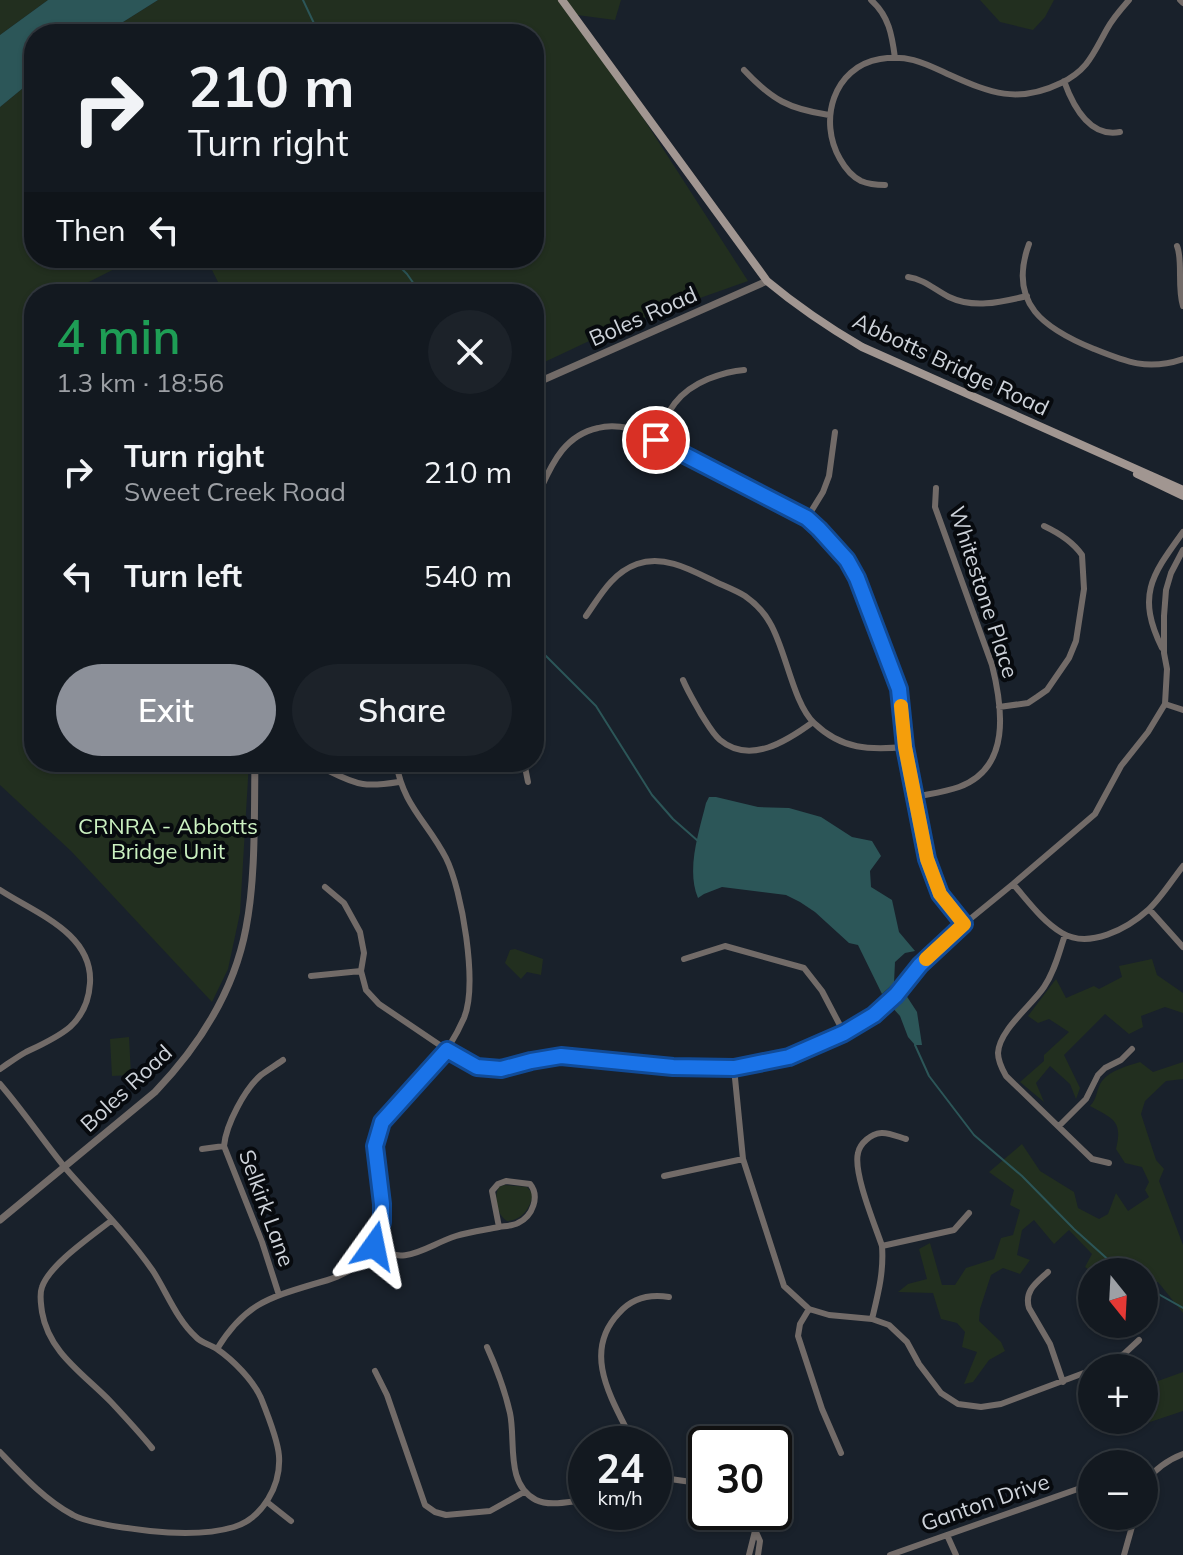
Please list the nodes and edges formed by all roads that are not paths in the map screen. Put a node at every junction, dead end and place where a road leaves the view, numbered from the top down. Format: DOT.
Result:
graph roads {
  1 [pos="562,0"];
  2 [pos="871,0"];
  3 [pos="1129,0"];
  4 [pos="895,58"];
  5 [pos="744,70"];
  6 [pos="1064,81"];
  7 [pos="829,115"];
  8 [pos="1120,132"];
  9 [pos="885,185"];
  10 [pos="1029,244"];
  11 [pos="1177,246"];
  12 [pos="908,277"];
  13 [pos="767,281"];
  14 [pos="1027,296"];
  15 [pos="1183,306"];
  16 [pos="1183,359"];
  17 [pos="744,370"];
  18 [pos="544,380"];
  19 [pos="835,432"];
  20 [pos="656,440"];
  21 [pos="1128,464"];
  22 [pos="544,481"];
  23 [pos="936,488"];
  24 [pos="1183,490"];
  25 [pos="1183,496"];
  26 [pos="807,518"];
  27 [pos="1044,526"];
  28 [pos="1183,532"];
  29 [pos="1183,550"];
  30 [pos="586,616"];
  31 [pos="1164,653"];
  32 [pos="683,680"];
  33 [pos="1165,704"];
  34 [pos="999,707"];
  35 [pos="1183,710"];
  36 [pos="813,722"];
  37 [pos="905,747"];
  38 [pos="255,772"];
  39 [pos="331,772"];
  40 [pos="398,772"];
  41 [pos="526,772"];
  42 [pos="399,782"];
  43 [pos="528,782"];
  44 [pos="915,797"];
  45 [pos="1183,866"];
  46 [pos="1013,884"];
  47 [pos="325,887"];
  48 [pos="0,890"];
  49 [pos="1149,909"];
  50 [pos="964,924"];
  51 [pos="1065,935"];
  52 [pos="1183,947"];
  53 [pos="684,959"];
  54 [pos="361,971"];
  55 [pos="311,976"];
  56 [pos="844,1033"];
  57 [pos="1132,1049"];
  58 [pos="447,1050"];
  59 [pos="283,1060"];
  60 [pos="734,1068"];
  61 [pos="0,1069"];
  62 [pos="0,1084"];
  63 [pos="1059,1126"];
  64 [pos="906,1139"];
  65 [pos="224,1146"];
  66 [pos="202,1149"];
  67 [pos="743,1159"];
  68 [pos="1109,1163"];
  69 [pos="66,1168"];
  70 [pos="664,1176"];
  71 [pos="969,1213"];
  72 [pos="0,1220"];
  73 [pos="112,1220"];
  74 [pos="499,1227"];
  75 [pos="374,1246"];
  76 [pos="882,1246"];
  77 [pos="1048,1272"];
  78 [pos="279,1295"];
  79 [pos="669,1297"];
  80 [pos="809,1309"];
  81 [pos="872,1319"];
  82 [pos="1139,1340"];
  83 [pos="487,1347"];
  84 [pos="217,1349"];
  85 [pos="1124,1354"];
  86 [pos="375,1371"];
  87 [pos="1078,1376"];
  88 [pos="1063,1382"];
  89 [pos="625,1426"];
  90 [pos="152,1448"];
  91 [pos="0,1452"];
  92 [pos="841,1453"];
  93 [pos="1183,1454"];
  94 [pos="1158,1468"];
  95 [pos="1078,1489"];
  96 [pos="524,1492"];
  97 [pos="267,1502"];
  98 [pos="568,1502"];
  99 [pos="291,1521"];
  100 [pos="1131,1530"];
  101 [pos="755,1531"];
  102 [pos="947,1535"];
  103 [pos="749,1555"];
  104 [pos="758,1555"];
  105 [pos="890,1555"];
  106 [pos="956,1555"];
  107 [pos="1124,1555"];
  1 -- 13 [label="main road, Abbotts Bridge Road"];
  2 -- 4 [label="street"];
  3 -- 6 [label="street"];
  4 -- 6 [label="street"];
  4 -- 7 [label="street"];
  5 -- 7 [label="street"];
  6 -- 8 [label="street"];
  7 -- 9 [label="street"];
  10 -- 14 [label="street"];
  11 -- 15 [label="street"];
  12 -- 14 [label="street"];
  13 -- 18 [label="street, Boles Road"];
  13 -- 21 [label="main road, Abbotts Bridge Road"];
  14 -- 16 [label="street"];
  17 -- 20 [label="street"];
  19 -- 26 [label="street"];
  20 -- 22 [label="street"];
  20 -- 26 [label="street"];
  21 -- 24 [label="main road, Abbotts Bridge Road"];
  21 -- 25 [label="main road"];
  23 -- 34 [label="street, Whitestone Place"];
  26 -- 37 [label="street"];
  27 -- 34 [label="street"];
  28 -- 31 [label="street"];
  29 -- 31 [label="street"];
  30 -- 36 [label="street"];
  31 -- 33 [label="street"];
  32 -- 36 [label="street"];
  33 -- 35 [label="street"];
  33 -- 46 [label="street"];
  34 -- 44 [label="street, Whitestone Place"];
  36 -- 37 [label="street"];
  37 -- 44 [label="street"];
  38 -- 69 [label="street, Boles Road"];
  39 -- 42 [label="street"];
  40 -- 42 [label="street"];
  41 -- 43 [label="street"];
  42 -- 58 [label="street"];
  44 -- 50 [label="street"];
  45 -- 49 [label="street"];
  46 -- 50 [label="street"];
  46 -- 51 [label="street"];
  47 -- 54 [label="street"];
  48 -- 61 [label="street"];
  49 -- 51 [label="street"];
  49 -- 52 [label="street"];
  50 -- 56 [label="street"];
  51 -- 63 [label="street"];
  53 -- 56 [label="street"];
  54 -- 55 [label="street"];
  54 -- 58 [label="street"];
  56 -- 60 [label="street"];
  57 -- 63 [label="street"];
  58 -- 60 [label="street"];
  58 -- 75 [label="street"];
  59 -- 65 [label="street, Selkirk Lane"];
  60 -- 67 [label="street"];
  62 -- 69 [label="street"];
  63 -- 68 [label="street"];
  64 -- 76 [label="street"];
  65 -- 66 [label="street"];
  65 -- 78 [label="street, Selkirk Lane"];
  67 -- 70 [label="street"];
  67 -- 80 [label="street"];
  69 -- 72 [label="street, Boles Road"];
  69 -- 73 [label="street"];
  71 -- 76 [label="street"];
  73 -- 84 [label="street"];
  73 -- 90 [label="street"];
  74 -- 74 [label="street"];
  74 -- 75 [label="street"];
  75 -- 78 [label="street"];
  76 -- 81 [label="street"];
  77 -- 88 [label="street"];
  78 -- 84 [label="street"];
  79 -- 89 [label="street"];
  80 -- 81 [label="street"];
  80 -- 92 [label="street"];
  81 -- 88 [label="street"];
  82 -- 85 [label="street"];
  83 -- 96 [label="street"];
  84 -- 97 [label="street"];
  86 -- 96 [label="street"];
  87 -- 88 [label="street"];
  91 -- 97 [label="street"];
  93 -- 94 [label="street"];
  95 -- 102 [label="street, Ganton Drive"];
  96 -- 98 [label="street"];
  97 -- 99 [label="street"];
  100 -- 107 [label="street"];
  101 -- 103 [label="street"];
  101 -- 104 [label="street"];
  102 -- 105 [label="street, Ganton Drive"];
  102 -- 106 [label="street"];
}
